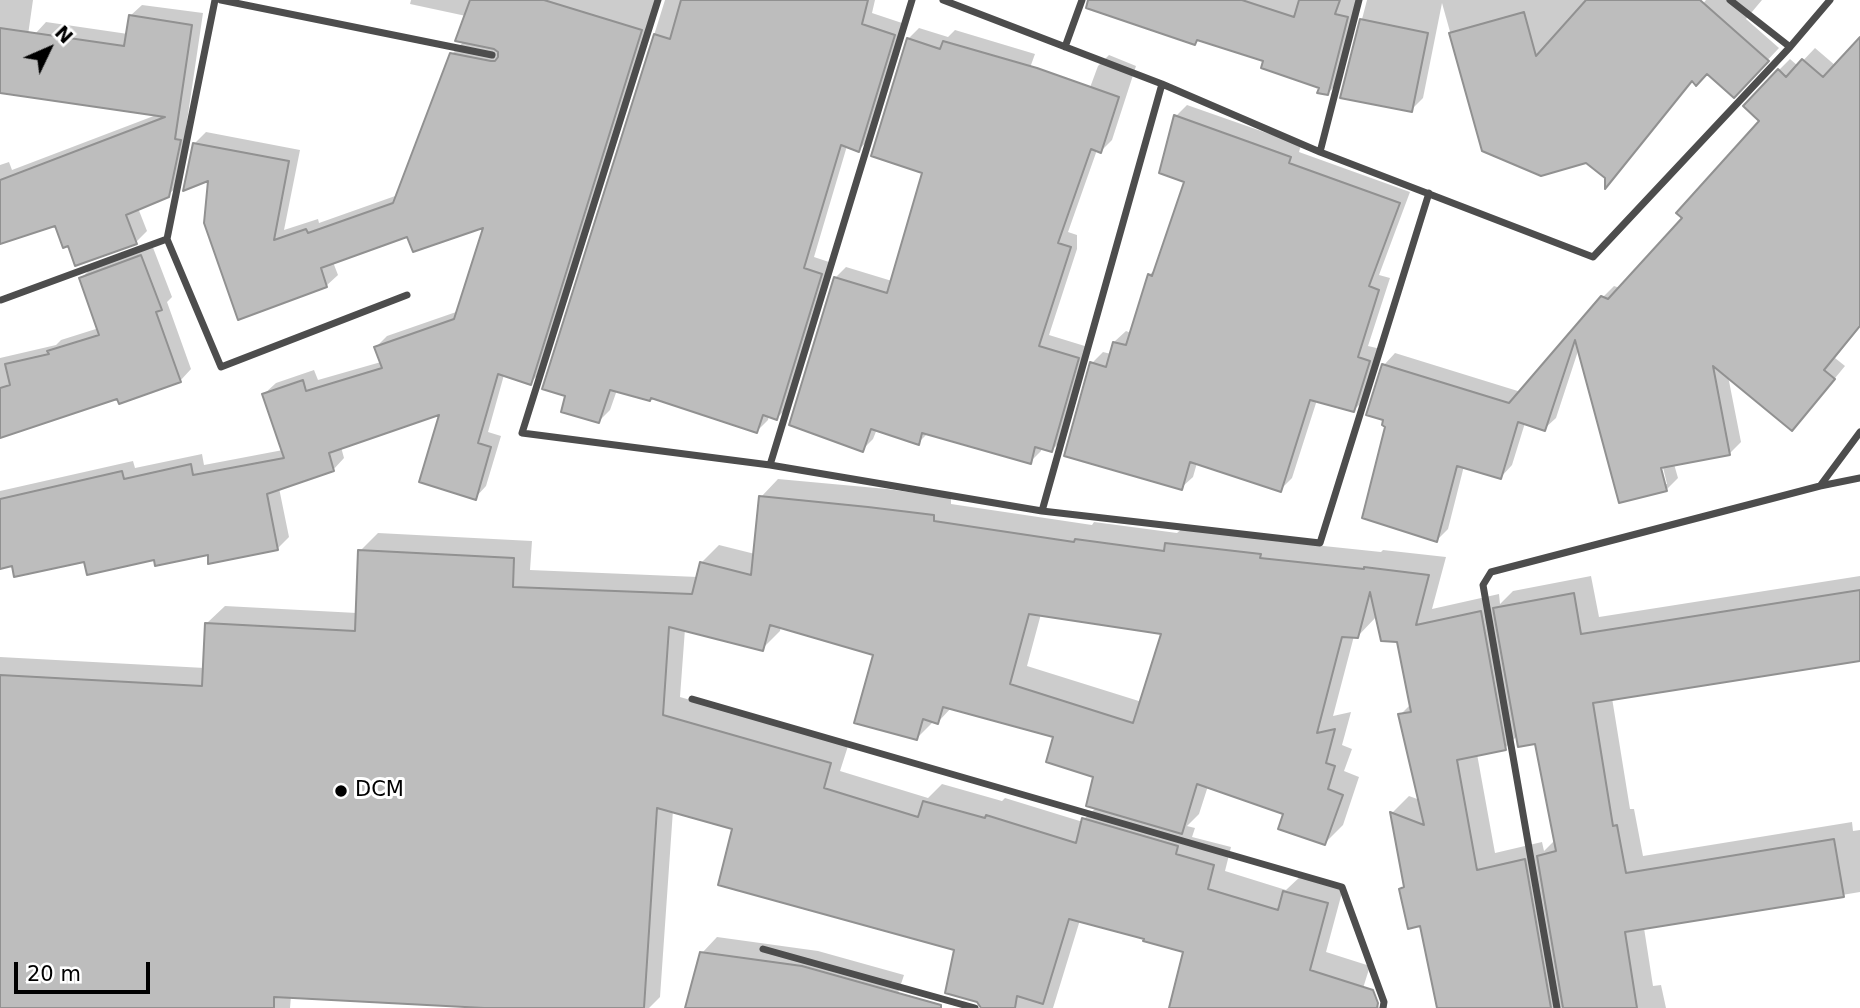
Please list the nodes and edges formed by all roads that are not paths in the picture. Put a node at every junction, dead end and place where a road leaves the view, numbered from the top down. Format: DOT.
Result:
graph roads {
  1 [pos="215,0"];
  2 [pos="221,0"];
  3 [pos="658,0"];
  4 [pos="912,0"];
  5 [pos="943,0"];
  6 [pos="1082,0"];
  7 [pos="1359,0"];
  8 [pos="1730,0"];
  9 [pos="1830,0"];
  10 [pos="1065,47"];
  11 [pos="1790,47"];
  12 [pos="492,55"];
  13 [pos="1162,84"];
  14 [pos="1320,152"];
  15 [pos="1429,193"];
  16 [pos="167,239"];
  17 [pos="407,295"];
  18 [pos="1,300"];
  19 [pos="1860,432"];
  20 [pos="770,465"];
  21 [pos="1860,478"];
  22 [pos="1820,486"];
  23 [pos="1042,511"];
  24 [pos="692,699"];
  25 [pos="763,949"];
  26 [pos="975,1008"];
  27 [pos="1383,1008"];
  28 [pos="1557,1008"];
  1 -- 16 [label="street"];
  2 -- 12 [label="street"];
  3 -- 20 [label="street"];
  4 -- 20 [label="street"];
  5 -- 10 [label="street"];
  6 -- 10 [label="street"];
  7 -- 14 [label="street"];
  8 -- 11 [label="street"];
  9 -- 11 [label="street"];
  10 -- 13 [label="street"];
  11 -- 15 [label="street"];
  13 -- 14 [label="street"];
  13 -- 23 [label="street"];
  14 -- 15 [label="street"];
  15 -- 23 [label="street"];
  16 -- 17 [label="street"];
  16 -- 18 [label="street"];
  19 -- 22 [label="street"];
  20 -- 23 [label="street"];
  21 -- 22 [label="street"];
  22 -- 28 [label="street"];
  24 -- 27 [label="street"];
  25 -- 26 [label="street"];
}
